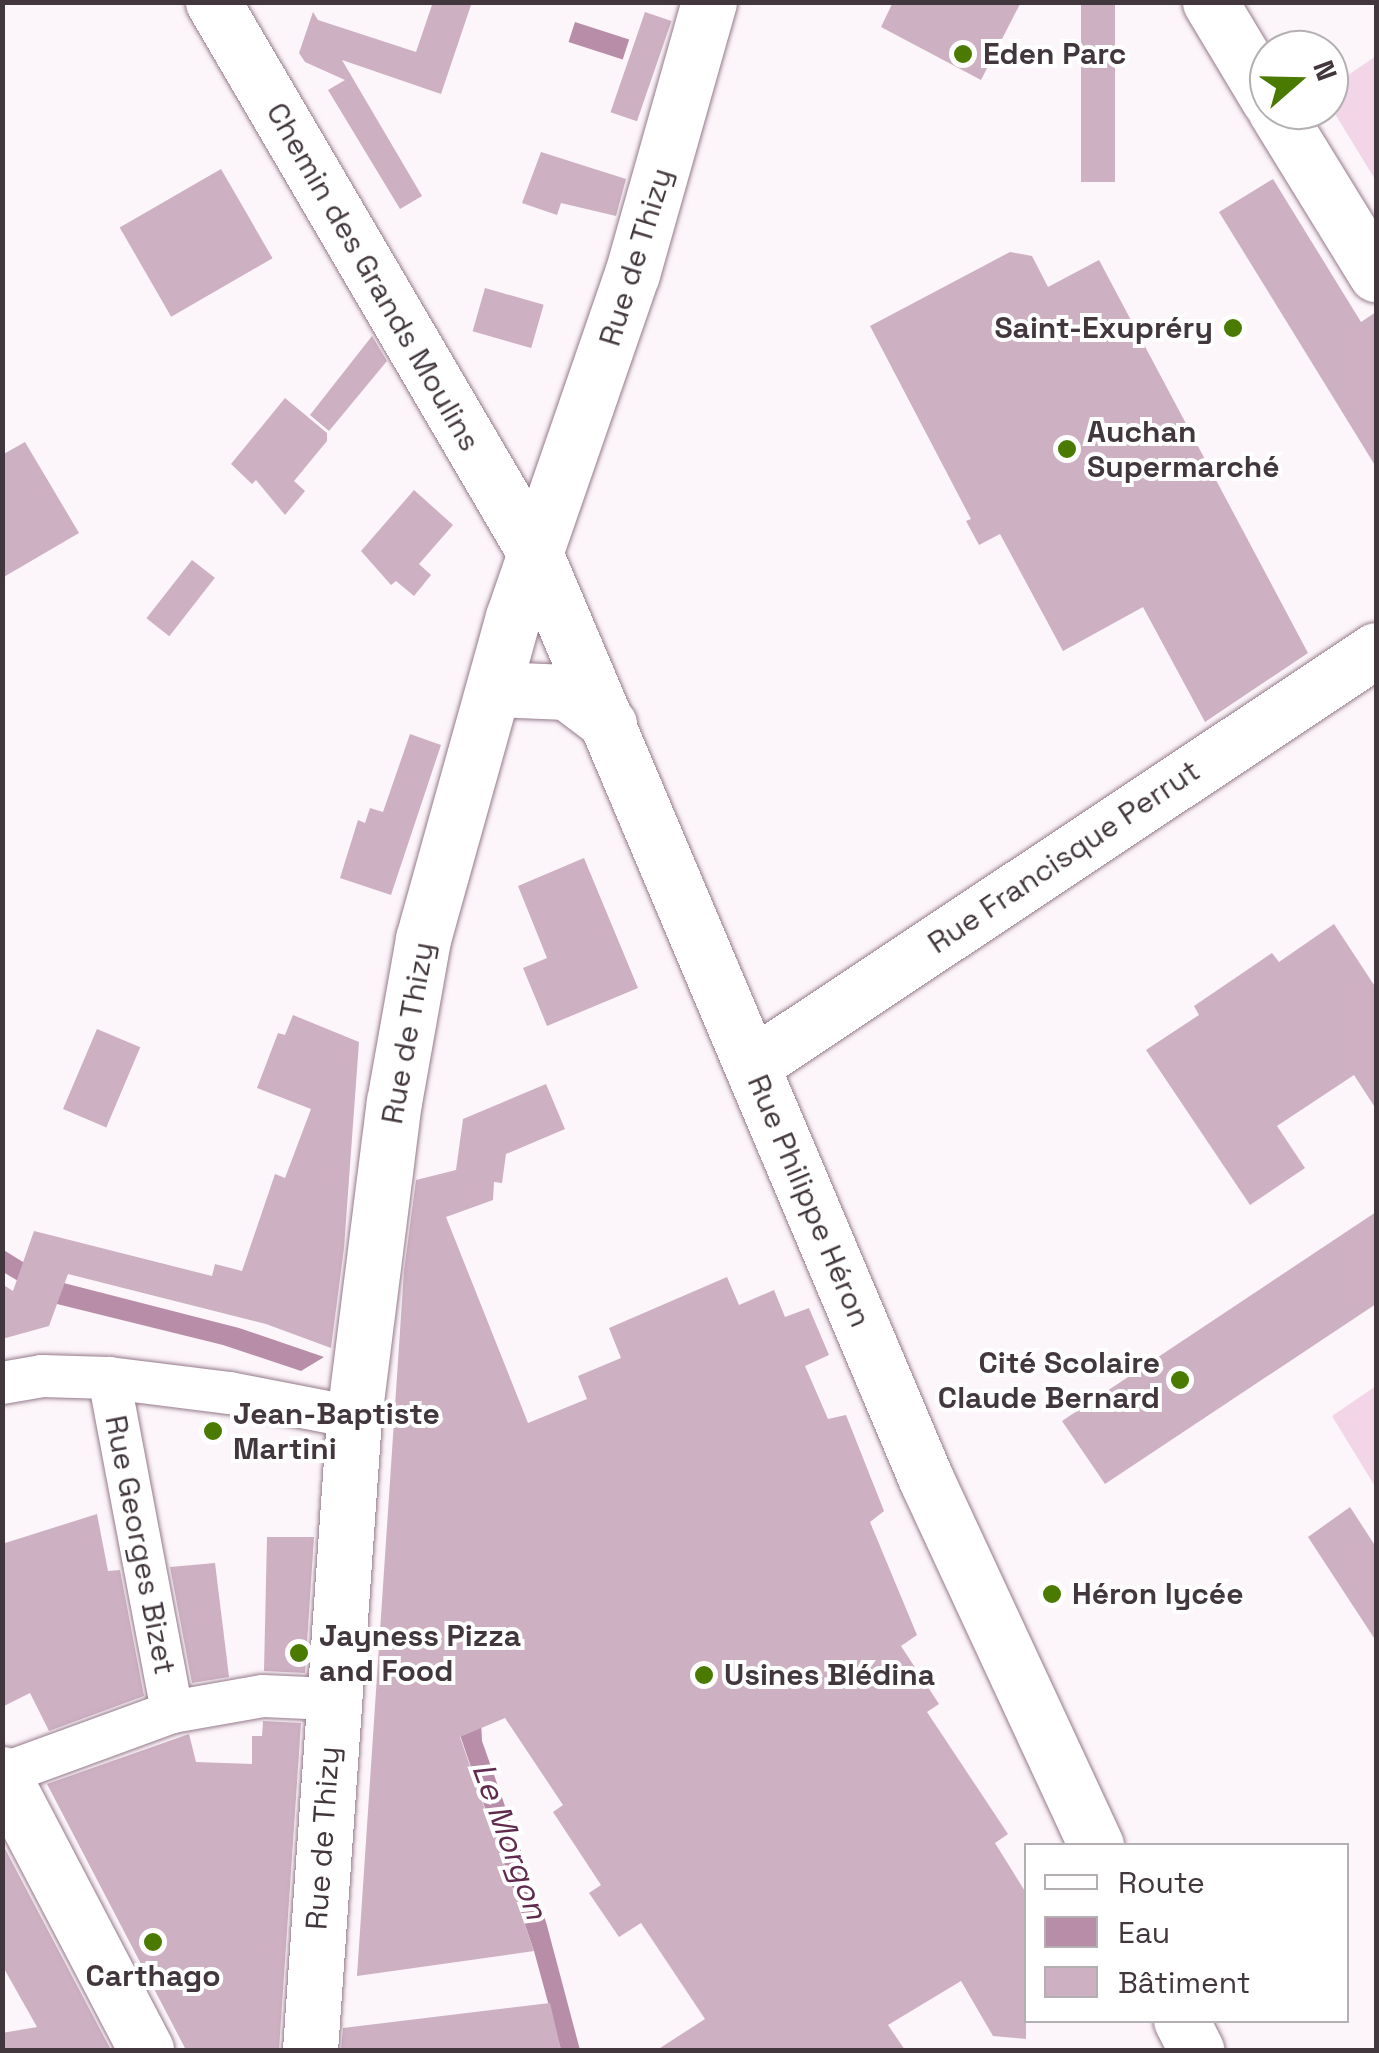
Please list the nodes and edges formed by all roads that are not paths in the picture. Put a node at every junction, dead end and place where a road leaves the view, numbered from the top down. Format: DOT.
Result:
graph roads {
  1 [pos="214,2"];
  2 [pos="740,2"];
  3 [pos="1210,2"];
  4 [pos="702,27"];
  5 [pos="1249,67"];
  6 [pos="1287,130"];
  7 [pos="1376,274"];
  8 [pos="534,551"];
  9 [pos="1376,650"];
  10 [pos="495,689"];
  11 [pos="608,724"];
  12 [pos="752,1065"];
  13 [pos="109,1378"];
  14 [pos="2,1383"];
  15 [pos="354,1417"];
  16 [pos="331,1700"];
  17 [pos="172,1712"];
  18 [pos="3,1774"];
  19 [pos="1095,1843"];
  20 [pos="1183,2023"];
  21 [pos="146,2050"];
  22 [pos="310,2050"];
  23 [pos="1196,2050"];
  1 -- 8 [label="street, Chemin des Grands Moulins"];
  2 -- 4 [label="street, Rue de Thizy"];
  3 -- 5 [label="street"];
  4 -- 8 [label="street, Rue de Thizy"];
  6 -- 7 [label="street"];
  8 -- 10 [label="street, Rue de Thizy"];
  8 -- 11 [label="street, Rue Philippe Héron"];
  9 -- 12 [label="street, Rue Francisque Perrut"];
  10 -- 11 [label="street"];
  10 -- 15 [label="street, Rue de Thizy"];
  11 -- 12 [label="street, Rue Philippe Héron"];
  12 -- 19 [label="street, Rue Philippe Héron"];
  13 -- 14 [label="street"];
  13 -- 15 [label="street"];
  13 -- 17 [label="street, Rue Georges Bizet"];
  15 -- 16 [label="street, Rue de Thizy"];
  16 -- 17 [label="street"];
  16 -- 22 [label="street, Rue de Thizy"];
  17 -- 18 [label="street"];
  18 -- 21 [label="street"];
  20 -- 23 [label="street"];
}
